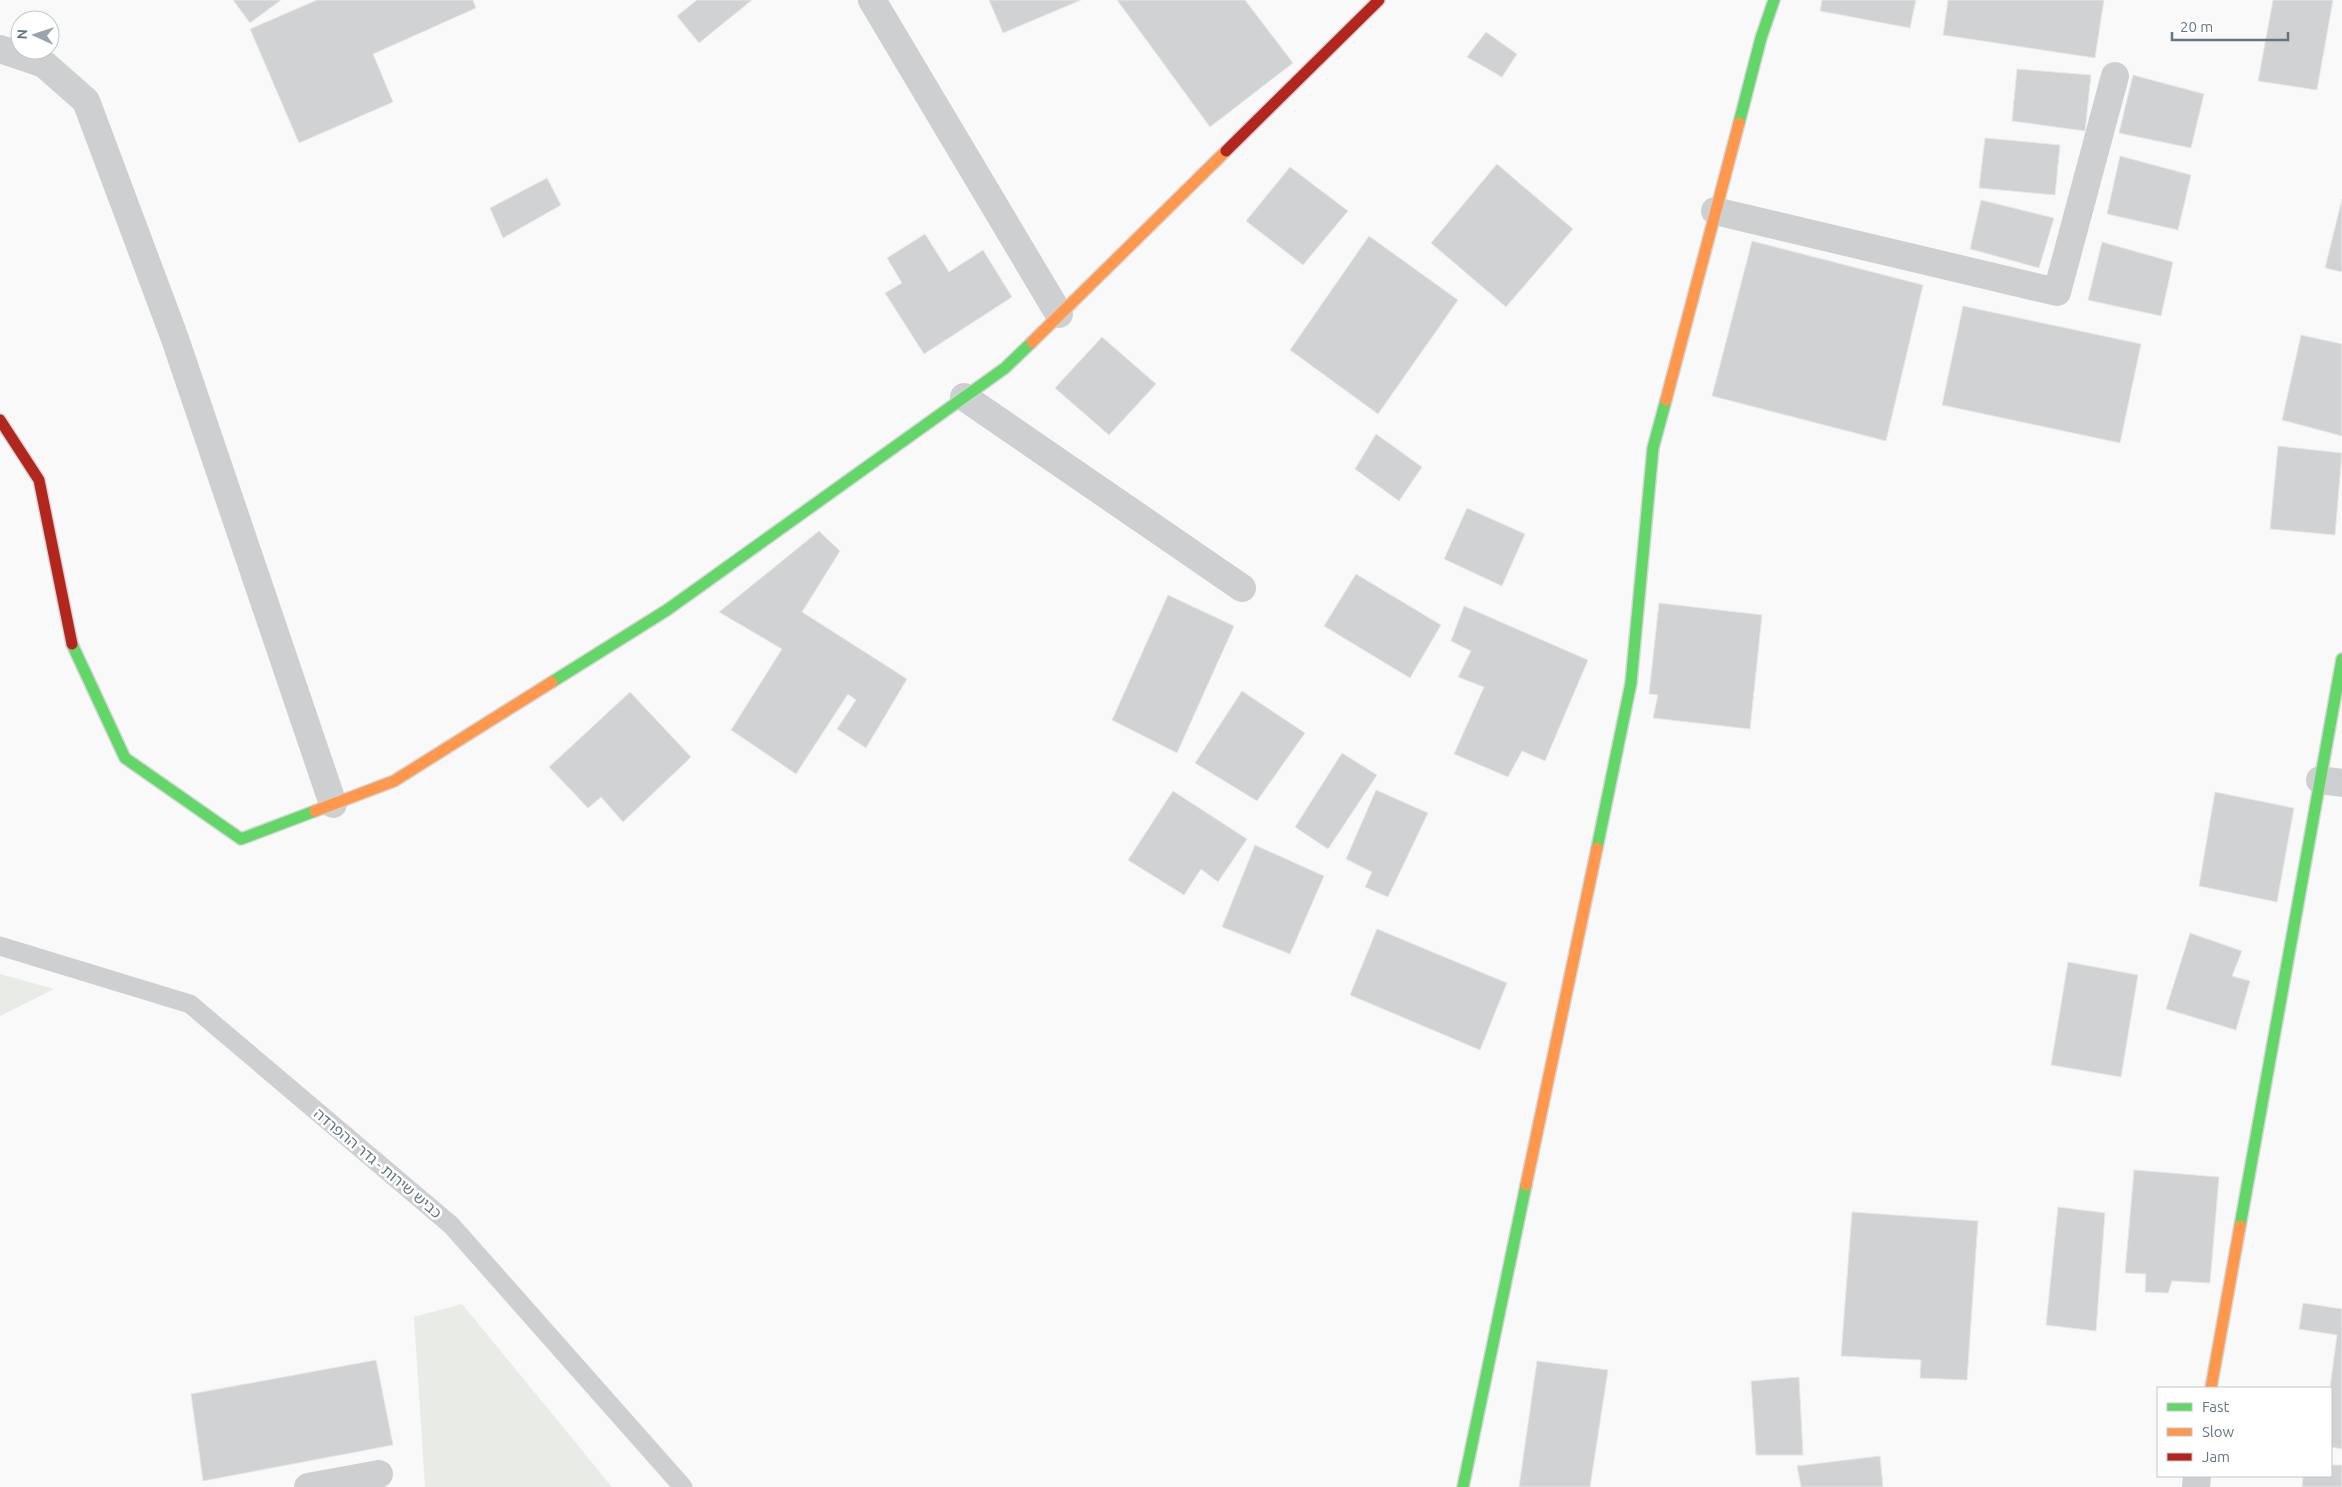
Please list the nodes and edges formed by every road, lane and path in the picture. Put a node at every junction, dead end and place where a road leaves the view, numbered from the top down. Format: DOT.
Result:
graph roads {
  1 [pos="872,0"];
  2 [pos="1379,0"];
  3 [pos="1774,0"];
  4 [pos="0,49"];
  5 [pos="2115,76"];
  6 [pos="1716,211"];
  7 [pos="1059,314"];
  8 [pos="964,397"];
  9 [pos="0,420"];
  10 [pos="1242,588"];
  11 [pos="2342,659"];
  12 [pos="2331,781"];
  13 [pos="333,804"];
  14 [pos="0,946"];
  15 [pos="2211,1387"];
  16 [pos="379,1474"];
  17 [pos="308,1487"];
  18 [pos="682,1487"];
  19 [pos="1463,1487"];
  1 -- 7 [label="street"];
  2 -- 7 [label="street"];
  3 -- 6 [label="street"];
  4 -- 13 [label="street"];
  5 -- 6 [label="street"];
  6 -- 19 [label="street"];
  7 -- 8 [label="street"];
  8 -- 10 [label="street"];
  8 -- 13 [label="street"];
  9 -- 13 [label="street"];
  11 -- 12 [label="street"];
  12 -- 15 [label="street"];
  14 -- 18 [label="lane, כביש שירות - גדר ההפרדה"];
  16 -- 17 [label="street"];
}
